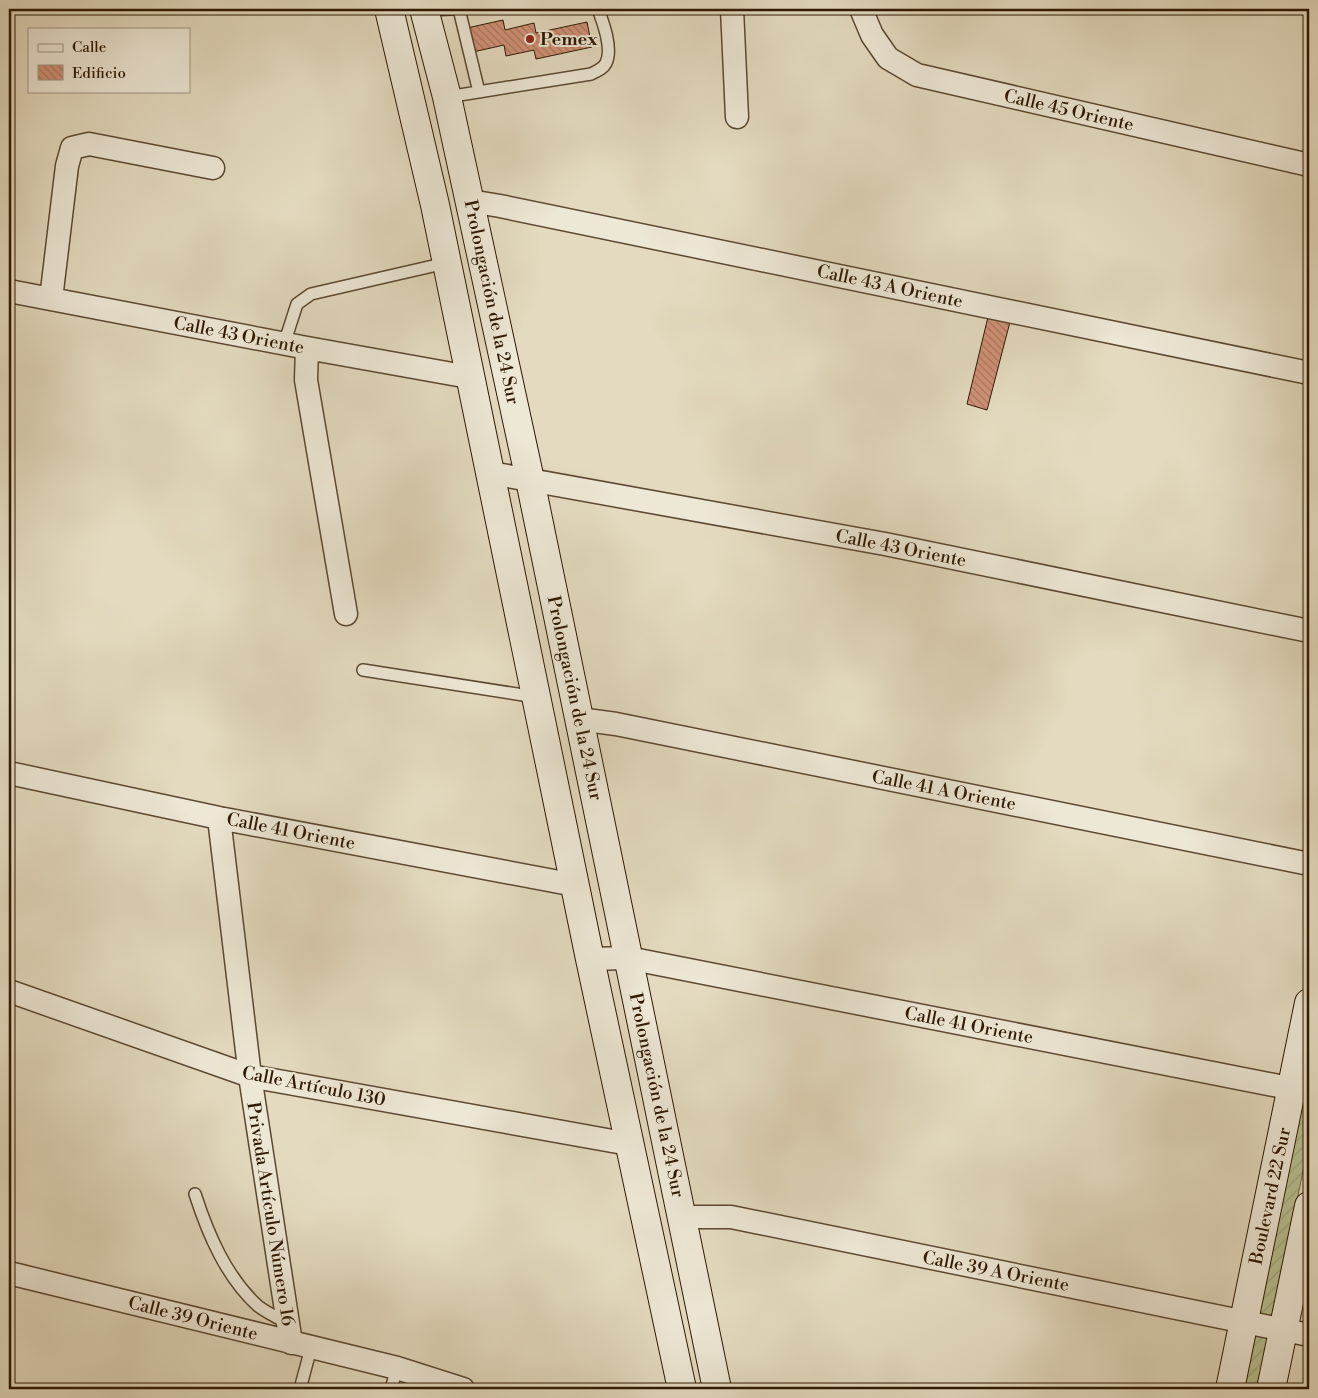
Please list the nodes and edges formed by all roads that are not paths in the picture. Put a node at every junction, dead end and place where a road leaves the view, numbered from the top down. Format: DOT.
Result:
graph roads {
  1 [pos="389,9"];
  2 [pos="452,9"];
  3 [pos="458,9"];
  4 [pos="598,9"];
  5 [pos="732,9"];
  6 [pos="862,9"];
  7 [pos="425,10"];
  8 [pos="478,92"];
  9 [pos="447,97"];
  10 [pos="737,117"];
  11 [pos="1309,164"];
  12 [pos="213,168"];
  13 [pos="470,201"];
  14 [pos="446,263"];
  15 [pos="9,291"];
  16 [pos="51,299"];
  17 [pos="284,344"];
  18 [pos="307,348"];
  19 [pos="1309,373"];
  20 [pos="469,377"];
  21 [pos="491,473"];
  22 [pos="530,480"];
  23 [pos="346,614"];
  24 [pos="1309,632"];
  25 [pos="363,670"];
  26 [pos="536,697"];
  27 [pos="579,719"];
  28 [pos="9,773"];
  29 [pos="219,818"];
  30 [pos="1309,864"];
  31 [pos="575,885"];
  32 [pos="628,958"];
  33 [pos="590,959"];
  34 [pos="9,991"];
  35 [pos="1309,1003"];
  36 [pos="250,1076"];
  37 [pos="1301,1090"];
  38 [pos="629,1144"];
  39 [pos="196,1194"];
  40 [pos="1309,1206"];
  41 [pos="683,1217"];
  42 [pos="9,1273"];
  43 [pos="1244,1321"];
  44 [pos="1283,1330"];
  45 [pos="1309,1335"];
  46 [pos="297,1338"];
  47 [pos="394,1379"];
  48 [pos="300,1389"];
  49 [pos="463,1389"];
  50 [pos="682,1389"];
  51 [pos="717,1389"];
  52 [pos="1230,1389"];
  53 [pos="1271,1389"];
  1 -- 14 [label="main road, Prolongación de la 24 Sur"];
  2 -- 7 [label="lane"];
  3 -- 8 [label="lane"];
  4 -- 8 [label="lane"];
  5 -- 10 [label="street"];
  6 -- 11 [label="street, Calle 45 Oriente"];
  7 -- 9 [label="main road, Prolongación de la 24 Sur"];
  8 -- 9 [label="lane"];
  9 -- 13 [label="main road, Prolongación de la 24 Sur"];
  12 -- 16 [label="street"];
  13 -- 19 [label="street, Calle 43 A Oriente"];
  13 -- 22 [label="main road, Prolongación de la 24 Sur"];
  14 -- 17 [label="lane"];
  14 -- 20 [label="main road, Prolongación de la 24 Sur"];
  15 -- 16 [label="street, Calle 43 Oriente"];
  16 -- 17 [label="street, Calle 43 Oriente"];
  17 -- 18 [label="street, Calle 43 Oriente"];
  18 -- 20 [label="street, Calle 43 Oriente"];
  18 -- 23 [label="street"];
  20 -- 21 [label="main road, Prolongación de la 24 Sur"];
  21 -- 22 [label="street, Calle 43 Oriente"];
  21 -- 26 [label="main road, Prolongación de la 24 Sur"];
  22 -- 24 [label="street, Calle 43 Oriente"];
  22 -- 27 [label="main road, Prolongación de la 24 Sur"];
  25 -- 26 [label="lane"];
  26 -- 31 [label="main road, Prolongación de la 24 Sur"];
  27 -- 30 [label="street, Calle 41 A Oriente"];
  27 -- 32 [label="main road, Prolongación de la 24 Sur"];
  28 -- 29 [label="street, Calle 41 Oriente"];
  29 -- 31 [label="street, Calle 41 Oriente"];
  29 -- 36 [label="street, Privada Artículo Número 16"];
  31 -- 33 [label="main road, Prolongación de la 24 Sur"];
  32 -- 33 [label="street, Calle 41 Oriente"];
  32 -- 37 [label="street, Calle 41 Oriente"];
  32 -- 41 [label="main road, Prolongación de la 24 Sur"];
  33 -- 38 [label="main road, Prolongación de la 24 Sur"];
  34 -- 36 [label="street, Calle Artículo 130"];
  35 -- 37 [label="main road, Boulevard 22 Sur"];
  36 -- 38 [label="street, Calle Artículo 130"];
  36 -- 46 [label="street, Privada Artículo Número 16"];
  37 -- 43 [label="main road, Boulevard 22 Sur"];
  38 -- 50 [label="main road, Prolongación de la 24 Sur"];
  39 -- 46 [label="lane"];
  40 -- 44 [label="main road"];
  41 -- 43 [label="street, Calle 39 A Oriente"];
  41 -- 51 [label="main road, Prolongación de la 24 Sur"];
  42 -- 46 [label="street, Calle 39 Oriente"];
  43 -- 44 [label="street, Calle 39 A Oriente"];
  43 -- 52 [label="main road, Boulevard 22 Sur"];
  44 -- 45 [label="street, Calle 39 A Oriente"];
  44 -- 53 [label="main road"];
  46 -- 47 [label="street, Calle 39 Oriente"];
  46 -- 48 [label="lane"];
  47 -- 49 [label="street, Calle 39 Oriente"];
}
